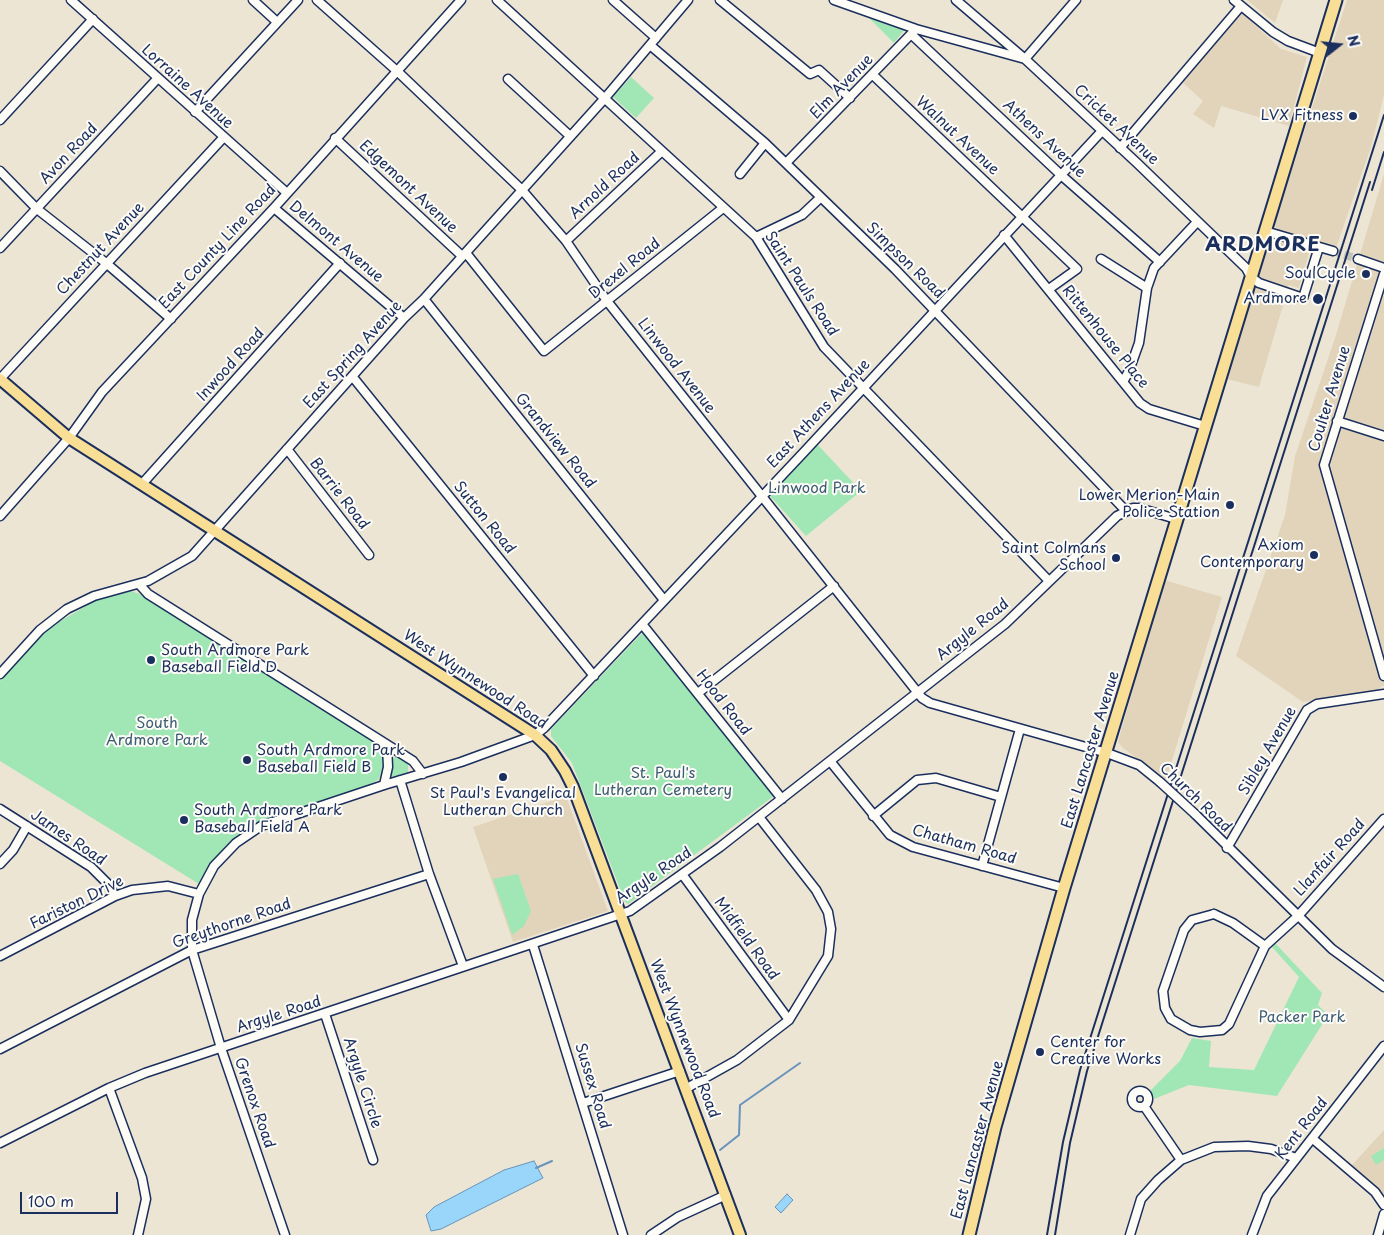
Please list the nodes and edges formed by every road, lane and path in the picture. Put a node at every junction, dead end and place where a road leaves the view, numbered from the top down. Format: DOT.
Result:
graph roads {
  1 [pos="71,0"];
  2 [pos="253,0"];
  3 [pos="298,0"];
  4 [pos="317,0"];
  5 [pos="460,0"];
  6 [pos="496,0"];
  7 [pos="613,0"];
  8 [pos="688,0"];
  9 [pos="720,0"];
  10 [pos="834,0"];
  11 [pos="956,0"];
  12 [pos="1076,0"];
  13 [pos="1234,0"];
  14 [pos="1336,0"];
  15 [pos="1242,6"];
  16 [pos="93,19"];
  17 [pos="277,22"];
  18 [pos="914,31"];
  19 [pos="656,38"];
  20 [pos="650,45"];
  21 [pos="1320,53"];
  22 [pos="1025,59"];
  23 [pos="397,71"];
  24 [pos="873,75"];
  25 [pos="157,79"];
  26 [pos="508,79"];
  27 [pos="605,98"];
  28 [pos="850,98"];
  29 [pos="195,112"];
  30 [pos="0,120"];
  31 [pos="1101,132"];
  32 [pos="570,136"];
  33 [pos="222,138"];
  34 [pos="335,138"];
  35 [pos="765,143"];
  36 [pos="1120,148"];
  37 [pos="662,151"];
  38 [pos="786,163"];
  39 [pos="0,171"];
  40 [pos="740,174"];
  41 [pos="1061,175"];
  42 [pos="522,190"];
  43 [pos="287,193"];
  44 [pos="820,198"];
  45 [pos="274,208"];
  46 [pos="723,208"];
  47 [pos="37,209"];
  48 [pos="1022,216"];
  49 [pos="1197,222"];
  50 [pos="1265,231"];
  51 [pos="1004,235"];
  52 [pos="756,237"];
  53 [pos="566,241"];
  54 [pos="1319,247"];
  55 [pos="0,248"];
  56 [pos="1333,251"];
  57 [pos="464,254"];
  58 [pos="1101,259"];
  59 [pos="1358,259"];
  60 [pos="1160,262"];
  61 [pos="106,263"];
  62 [pos="340,263"];
  63 [pos="1384,268"];
  64 [pos="1384,274"];
  65 [pos="1251,277"];
  66 [pos="1147,288"];
  67 [pos="1049,290"];
  68 [pos="424,299"];
  69 [pos="607,300"];
  70 [pos="935,310"];
  71 [pos="404,318"];
  72 [pos="171,319"];
  73 [pos="544,351"];
  74 [pos="352,376"];
  75 [pos="0,379"];
  76 [pos="1122,382"];
  77 [pos="864,386"];
  78 [pos="1337,421"];
  79 [pos="1205,426"];
  80 [pos="1384,436"];
  81 [pos="69,438"];
  82 [pos="287,449"];
  83 [pos="142,484"];
  84 [pos="762,495"];
  85 [pos="1126,511"];
  86 [pos="0,516"];
  87 [pos="1176,519"];
  88 [pos="216,530"];
  89 [pos="369,555"];
  90 [pos="1049,581"];
  91 [pos="139,584"];
  92 [pos="834,586"];
  93 [pos="664,600"];
  94 [pos="642,624"];
  95 [pos="0,674"];
  96 [pos="594,676"];
  97 [pos="1384,676"];
  98 [pos="698,693"];
  99 [pos="917,693"];
  100 [pos="1384,694"];
  101 [pos="1020,729"];
  102 [pos="535,735"];
  103 [pos="387,745"];
  104 [pos="1107,753"];
  105 [pos="830,761"];
  106 [pos="423,774"];
  107 [pos="400,780"];
  108 [pos="384,785"];
  109 [pos="1000,797"];
  110 [pos="782,799"];
  111 [pos="0,809"];
  112 [pos="873,816"];
  113 [pos="759,817"];
  114 [pos="1384,819"];
  115 [pos="27,826"];
  116 [pos="1227,848"];
  117 [pos="0,864"];
  118 [pos="982,866"];
  119 [pos="429,874"];
  120 [pos="682,874"];
  121 [pos="1064,888"];
  122 [pos="199,894"];
  123 [pos="115,896"];
  124 [pos="621,915"];
  125 [pos="1298,916"];
  126 [pos="533,945"];
  127 [pos="1264,946"];
  128 [pos="192,950"];
  129 [pos="0,956"];
  130 [pos="463,966"];
  131 [pos="1384,987"];
  132 [pos="325,1014"];
  133 [pos="789,1020"];
  134 [pos="1384,1046"];
  135 [pos="221,1048"];
  136 [pos="0,1049"];
  137 [pos="680,1071"];
  138 [pos="109,1088"];
  139 [pos="687,1088"];
  140 [pos="583,1103"];
  141 [pos="1144,1106"];
  142 [pos="1312,1139"];
  143 [pos="0,1143"];
  144 [pos="1296,1158"];
  145 [pos="373,1160"];
  146 [pos="1181,1160"];
  147 [pos="726,1195"];
  148 [pos="1384,1205"];
  149 [pos="1384,1214"];
  150 [pos="138,1235"];
  151 [pos="285,1235"];
  152 [pos="623,1235"];
  153 [pos="651,1235"];
  154 [pos="740,1235"];
  155 [pos="969,1235"];
  156 [pos="1130,1235"];
  157 [pos="1252,1235"];
  158 [pos="1378,1235"];
  1 -- 16 [label="street, Lorraine Avenue"];
  2 -- 17 [label="street"];
  3 -- 17 [label="street"];
  4 -- 23 [label="street, Linwood Avenue"];
  5 -- 23 [label="street, East County Line Road"];
  6 -- 27 [label="street"];
  7 -- 19 [label="street"];
  8 -- 19 [label="street, East Spring Avenue"];
  9 -- 28 [label="street"];
  10 -- 18 [label="street"];
  11 -- 22 [label="street, Cricket Avenue"];
  12 -- 22 [label="street"];
  13 -- 15 [label="street"];
  14 -- 21 [label="highway, East Lancaster Avenue"];
  15 -- 21 [label="street"];
  15 -- 36 [label="street"];
  16 -- 25 [label="street, Lorraine Avenue"];
  16 -- 30 [label="street"];
  17 -- 29 [label="street"];
  18 -- 22 [label="street"];
  18 -- 24 [label="street, Elm Avenue"];
  18 -- 41 [label="street, Athens Avenue"];
  19 -- 20 [label="street, East Spring Avenue"];
  20 -- 27 [label="street, East Spring Avenue"];
  20 -- 35 [label="street, Simpson Road"];
  21 -- 50 [label="highway, East Lancaster Avenue"];
  22 -- 31 [label="street, Cricket Avenue"];
  23 -- 34 [label="street, East County Line Road"];
  23 -- 42 [label="street, Linwood Avenue"];
  24 -- 28 [label="street, Elm Avenue"];
  24 -- 48 [label="street, Walnut Avenue"];
  25 -- 29 [label="street, Lorraine Avenue"];
  25 -- 47 [label="street, Avon Road"];
  26 -- 32 [label="street"];
  27 -- 32 [label="street, East Spring Avenue"];
  27 -- 37 [label="street, Saint Pauls Road"];
  28 -- 38 [label="street, Elm Avenue"];
  29 -- 33 [label="street, Lorraine Avenue"];
  31 -- 36 [label="street, Cricket Avenue"];
  31 -- 41 [label="street, East Athens Avenue"];
  32 -- 42 [label="street, East Spring Avenue"];
  33 -- 43 [label="street, Lorraine Avenue"];
  33 -- 61 [label="street, Chestnut Avenue"];
  34 -- 43 [label="street, East County Line Road"];
  34 -- 57 [label="street, Edgemont Avenue"];
  35 -- 38 [label="street, Simpson Road"];
  35 -- 40 [label="street"];
  36 -- 49 [label="street, Cricket Avenue"];
  37 -- 46 [label="street, Saint Pauls Road"];
  37 -- 53 [label="street, Arnold Road"];
  38 -- 44 [label="street, Simpson Road"];
  39 -- 47 [label="street"];
  41 -- 48 [label="street, East Athens Avenue"];
  41 -- 60 [label="street, Athens Avenue"];
  42 -- 53 [label="street, Linwood Avenue"];
  42 -- 57 [label="street, East Spring Avenue"];
  43 -- 45 [label="street, East County Line Road"];
  44 -- 52 [label="street"];
  44 -- 70 [label="street, Simpson Road"];
  45 -- 62 [label="street, Delmont Avenue"];
  45 -- 72 [label="street, East County Line Road"];
  46 -- 52 [label="street, Saint Pauls Road"];
  46 -- 69 [label="street, Drexel Road"];
  47 -- 55 [label="street, Avon Road"];
  47 -- 61 [label="street"];
  48 -- 51 [label="street, East Athens Avenue"];
  48 -- 67 [label="street, Walnut Avenue"];
  49 -- 60 [label="street"];
  49 -- 65 [label="street, Cricket Avenue"];
  50 -- 54 [label="street"];
  50 -- 65 [label="highway, East Lancaster Avenue"];
  51 -- 67 [label="street, Rittenhouse Place"];
  51 -- 70 [label="street, East Athens Avenue"];
  52 -- 77 [label="street, Saint Pauls Road"];
  53 -- 69 [label="street, Linwood Avenue"];
  54 -- 56 [label="street"];
  54 -- 65 [label="street"];
  57 -- 68 [label="street, East Spring Avenue"];
  57 -- 73 [label="street, Edgemont Avenue"];
  58 -- 66 [label="street"];
  59 -- 63 [label="street"];
  60 -- 66 [label="street"];
  61 -- 72 [label="street"];
  61 -- 75 [label="street, Chestnut Avenue"];
  62 -- 71 [label="street, Delmont Avenue"];
  62 -- 83 [label="street, Inwood Road"];
  64 -- 78 [label="street, Coulter Avenue"];
  65 -- 79 [label="highway, East Lancaster Avenue"];
  66 -- 76 [label="street"];
  67 -- 76 [label="street, Rittenhouse Place"];
  68 -- 71 [label="street, East Spring Avenue"];
  68 -- 93 [label="street, Grandview Road"];
  69 -- 73 [label="street, Drexel Road"];
  69 -- 84 [label="street, Linwood Avenue"];
  70 -- 77 [label="street, East Athens Avenue"];
  70 -- 85 [label="street, Simpson Road"];
  71 -- 74 [label="street, East Spring Avenue"];
  72 -- 81 [label="street, East County Line Road"];
  74 -- 82 [label="street, East Spring Avenue"];
  74 -- 96 [label="street, Sutton Road"];
  75 -- 81 [label="main road, West Wynnewood Road"];
  76 -- 79 [label="street, Rittenhouse Place"];
  77 -- 84 [label="street, East Athens Avenue"];
  77 -- 90 [label="street, Saint Pauls Road"];
  78 -- 80 [label="street"];
  78 -- 97 [label="street, Coulter Avenue"];
  79 -- 87 [label="highway, East Lancaster Avenue"];
  81 -- 83 [label="main road, West Wynnewood Road"];
  81 -- 86 [label="street, East County Line Road"];
  82 -- 88 [label="street, East Spring Avenue"];
  82 -- 89 [label="street, Barrie Road"];
  83 -- 88 [label="main road, West Wynnewood Road"];
  84 -- 92 [label="street, Linwood Avenue"];
  84 -- 93 [label="street, East Athens Avenue"];
  85 -- 87 [label="street"];
  85 -- 90 [label="street, Argyle Road"];
  87 -- 104 [label="highway, East Lancaster Avenue"];
  88 -- 91 [label="street, East Spring Avenue"];
  88 -- 102 [label="main road, West Wynnewood Road"];
  90 -- 99 [label="street, Argyle Road"];
  91 -- 95 [label="street, East Spring Avenue"];
  91 -- 103 [label="street"];
  92 -- 98 [label="street"];
  92 -- 99 [label="street, Linwood Avenue"];
  93 -- 94 [label="street, East Athens Avenue"];
  94 -- 96 [label="street, East Athens Avenue"];
  94 -- 98 [label="street, Hood Road"];
  96 -- 102 [label="street, East Athens Avenue"];
  98 -- 110 [label="street, Hood Road"];
  99 -- 101 [label="street, Church Road"];
  99 -- 105 [label="street, Argyle Road"];
  100 -- 116 [label="street, Sibley Avenue"];
  101 -- 104 [label="street, Church Road"];
  101 -- 109 [label="street"];
  102 -- 106 [label="street"];
  102 -- 124 [label="main road, West Wynnewood Road"];
  103 -- 106 [label="street"];
  103 -- 108 [label="street"];
  104 -- 116 [label="street, Church Road, bridge"];
  104 -- 121 [label="highway, East Lancaster Avenue"];
  105 -- 110 [label="street, Argyle Road"];
  105 -- 112 [label="street, Chatham Road"];
  106 -- 107 [label="street"];
  107 -- 108 [label="street"];
  107 -- 119 [label="street"];
  108 -- 122 [label="street"];
  109 -- 112 [label="street"];
  109 -- 118 [label="street"];
  110 -- 113 [label="street, Argyle Road"];
  111 -- 115 [label="street, James Road"];
  112 -- 118 [label="street, Chatham Road"];
  113 -- 120 [label="street, Argyle Road"];
  113 -- 133 [label="street"];
  114 -- 125 [label="street, Llanfair Road"];
  115 -- 117 [label="street"];
  115 -- 123 [label="street, James Road"];
  116 -- 125 [label="street, Church Road"];
  118 -- 121 [label="street, Chatham Road"];
  119 -- 128 [label="street, Greythorne Road"];
  119 -- 130 [label="street"];
  120 -- 124 [label="street, Argyle Road"];
  120 -- 133 [label="street, Midfield Road"];
  121 -- 155 [label="highway, East Lancaster Avenue"];
  122 -- 123 [label="street, Fariston Drive"];
  122 -- 128 [label="street"];
  123 -- 129 [label="street, Fariston Drive"];
  124 -- 126 [label="street, Argyle Road"];
  124 -- 137 [label="main road, West Wynnewood Road"];
  125 -- 127 [label="street, Llanfair Road"];
  125 -- 131 [label="street, Church Road"];
  126 -- 130 [label="street, Argyle Road"];
  126 -- 140 [label="street, Sussex Road"];
  127 -- 127 [label="street"];
  128 -- 135 [label="street, Grenox Road"];
  128 -- 136 [label="street, Greythorne Road"];
  130 -- 132 [label="street, Argyle Road"];
  132 -- 135 [label="street, Argyle Road"];
  132 -- 145 [label="street, Argyle Circle"];
  133 -- 139 [label="street"];
  134 -- 142 [label="street, Kent Road"];
  135 -- 138 [label="street, Argyle Road"];
  135 -- 151 [label="street, Grenox Road"];
  137 -- 139 [label="main road, West Wynnewood Road"];
  137 -- 140 [label="street"];
  138 -- 143 [label="street, Argyle Road"];
  138 -- 150 [label="street"];
  139 -- 147 [label="main road, West Wynnewood Road"];
  140 -- 152 [label="street, Sussex Road"];
  141 -- 146 [label="street"];
  142 -- 144 [label="street, Kent Road"];
  142 -- 148 [label="street"];
  144 -- 146 [label="street"];
  144 -- 157 [label="street, Kent Road"];
  146 -- 156 [label="street"];
  147 -- 153 [label="street"];
  147 -- 154 [label="main road, West Wynnewood Road"];
  149 -- 158 [label="street"];
}
